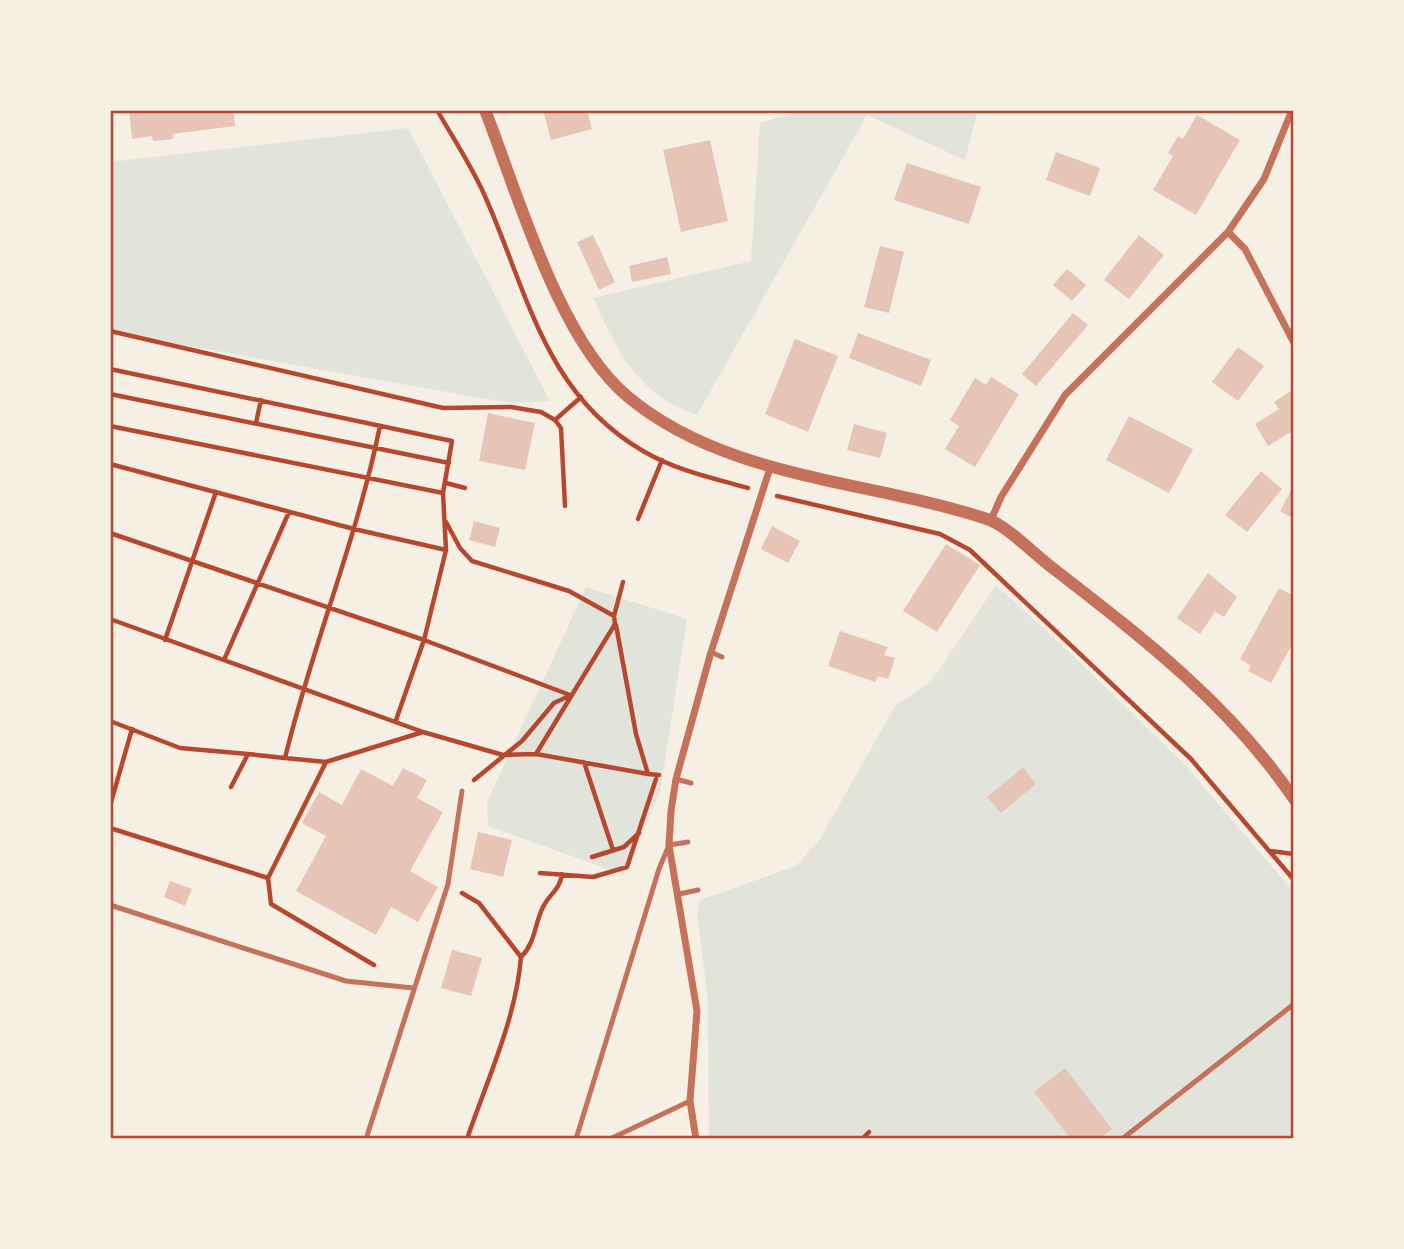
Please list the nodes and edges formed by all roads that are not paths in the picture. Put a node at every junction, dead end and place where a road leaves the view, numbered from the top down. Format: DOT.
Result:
graph roads {
  1 [pos="485,110"];
  2 [pos="1292,110"];
  3 [pos="1228,232"];
  4 [pos="1294,343"];
  5 [pos="771,465"];
  6 [pos="992,520"];
  7 [pos="711,652"];
  8 [pos="722,657"];
  9 [pos="676,779"];
  10 [pos="691,783"];
  11 [pos="462,791"];
  12 [pos="1294,799"];
  13 [pos="688,842"];
  14 [pos="669,845"];
  15 [pos="698,890"];
  16 [pos="679,894"];
  17 [pos="110,905"];
  18 [pos="413,988"];
  19 [pos="1294,1004"];
  20 [pos="690,1101"];
  21 [pos="366,1139"];
  22 [pos="576,1139"];
  23 [pos="610,1139"];
  24 [pos="696,1139"];
  25 [pos="1122,1139"];
  1 -- 5 [label="street"];
  2 -- 3 [label="street"];
  3 -- 4 [label="street"];
  3 -- 6 [label="street"];
  5 -- 6 [label="street"];
  5 -- 7 [label="street"];
  6 -- 12 [label="street"];
  7 -- 8 [label="lane"];
  7 -- 9 [label="street"];
  9 -- 10 [label="lane"];
  9 -- 14 [label="street"];
  11 -- 18 [label="lane"];
  13 -- 14 [label="lane"];
  14 -- 16 [label="street"];
  14 -- 22 [label="lane"];
  15 -- 16 [label="lane"];
  16 -- 20 [label="street"];
  17 -- 18 [label="lane"];
  18 -- 21 [label="lane"];
  19 -- 25 [label="lane"];
  20 -- 23 [label="lane"];
  20 -- 24 [label="street"];
}
